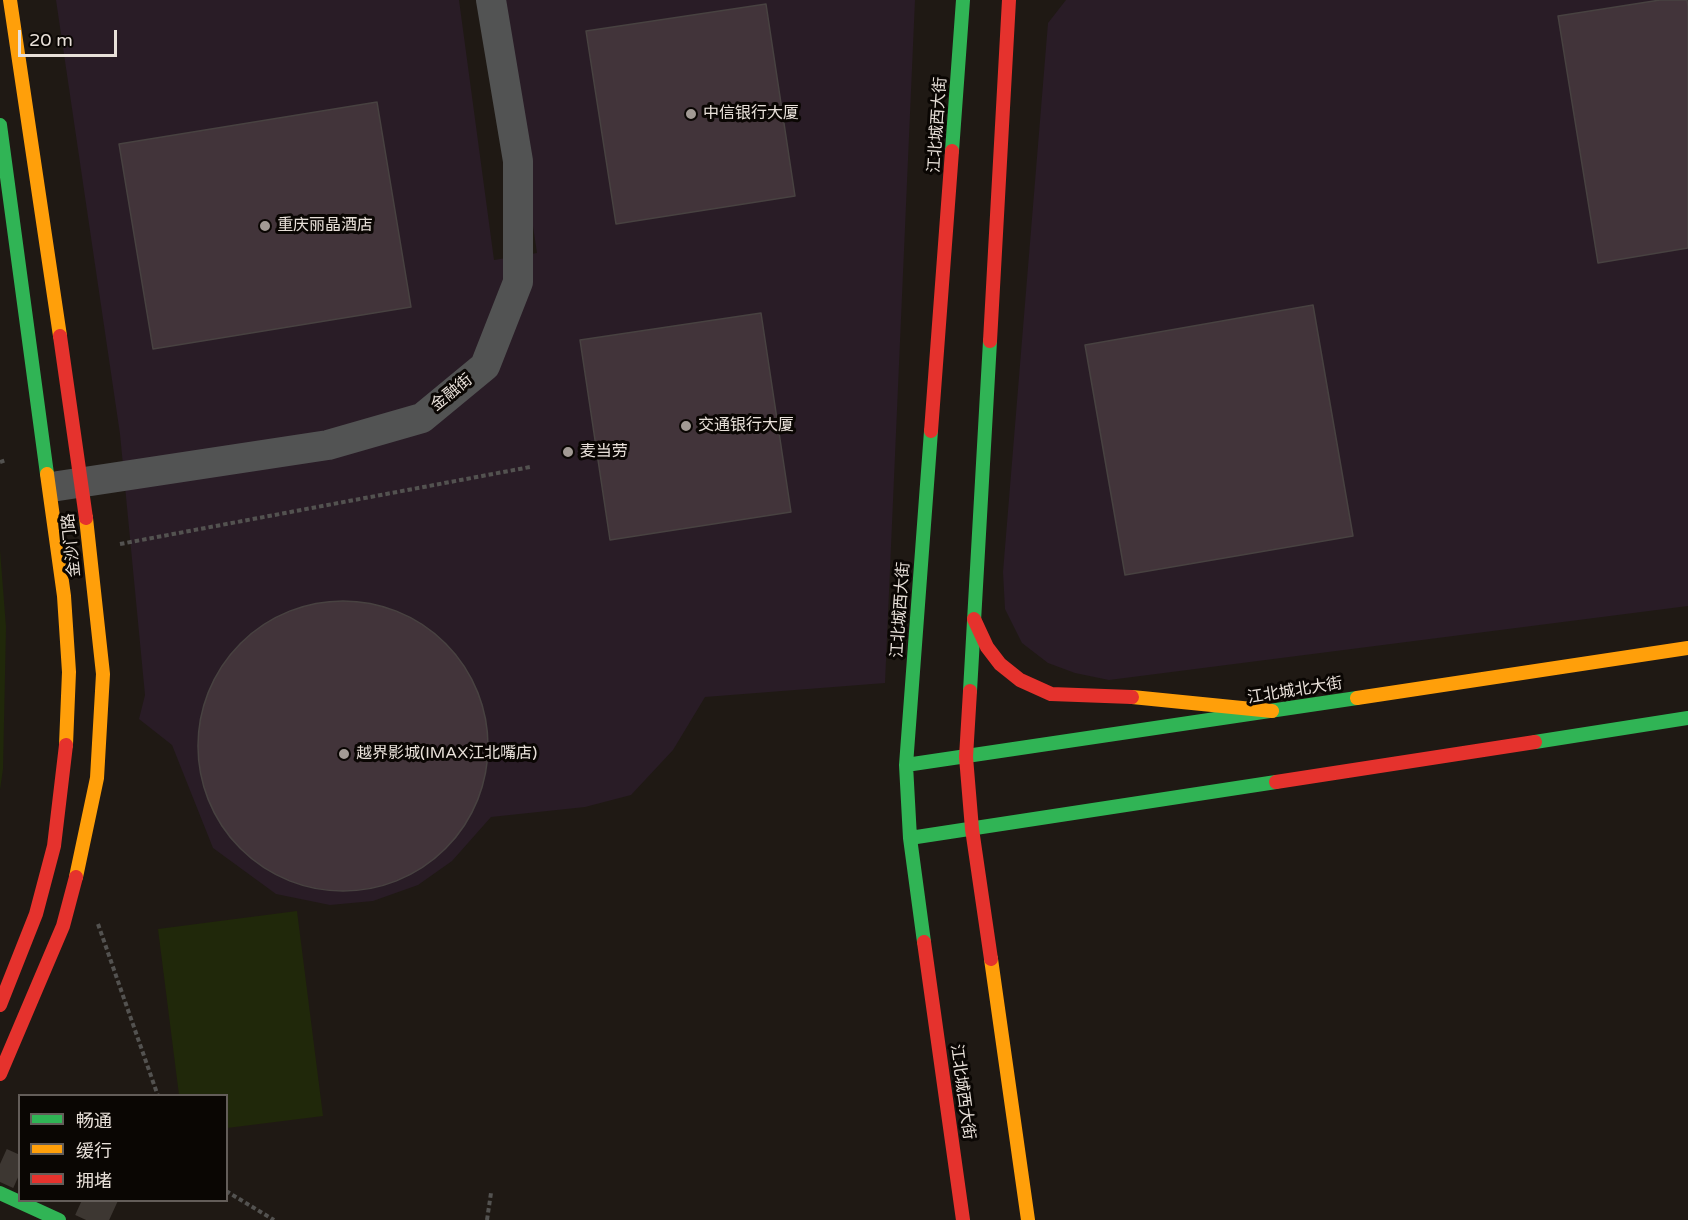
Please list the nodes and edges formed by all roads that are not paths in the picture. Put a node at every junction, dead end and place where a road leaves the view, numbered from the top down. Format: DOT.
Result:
graph roads {
  1 [pos="10,0"];
  2 [pos="491,0"];
  3 [pos="963,0"];
  4 [pos="1009,0"];
  5 [pos="0,125"];
  6 [pos="82,482"];
  7 [pos="50,487"];
  8 [pos="974,619"];
  9 [pos="1688,648"];
  10 [pos="1272,711"];
  11 [pos="1688,718"];
  12 [pos="966,757"];
  13 [pos="906,765"];
  14 [pos="972,829"];
  15 [pos="910,838"];
  16 [pos="0,1005"];
  17 [pos="0,1074"];
  18 [pos="0,1193"];
  19 [pos="18,1201"];
  20 [pos="20,1202"];
  21 [pos="59,1220"];
  22 [pos="963,1220"];
  23 [pos="1028,1220"];
  1 -- 6 [label="main road, 金沙门路"];
  2 -- 6 [label="street, 金融街"];
  3 -- 13 [label="main road, 江北城西大街"];
  4 -- 8 [label="main road"];
  5 -- 7 [label="main road, 金沙门路"];
  6 -- 7 [label="street, 金融街"];
  6 -- 17 [label="main road, 金沙门路"];
  7 -- 16 [label="main road, 金沙门路"];
  8 -- 10 [label="main road"];
  8 -- 12 [label="main road"];
  9 -- 10 [label="main road, 江北城北大街"];
  10 -- 12 [label="main road, 江北城北大街"];
  11 -- 14 [label="main road"];
  12 -- 13 [label="main road, 江北城北大街"];
  12 -- 14 [label="main road"];
  13 -- 15 [label="main road, 江北城西大街"];
  14 -- 15 [label="main road"];
  14 -- 23 [label="main road"];
  15 -- 22 [label="main road, 江北城西大街"];
  18 -- 19 [label="main road"];
  20 -- 21 [label="main road"];
}
